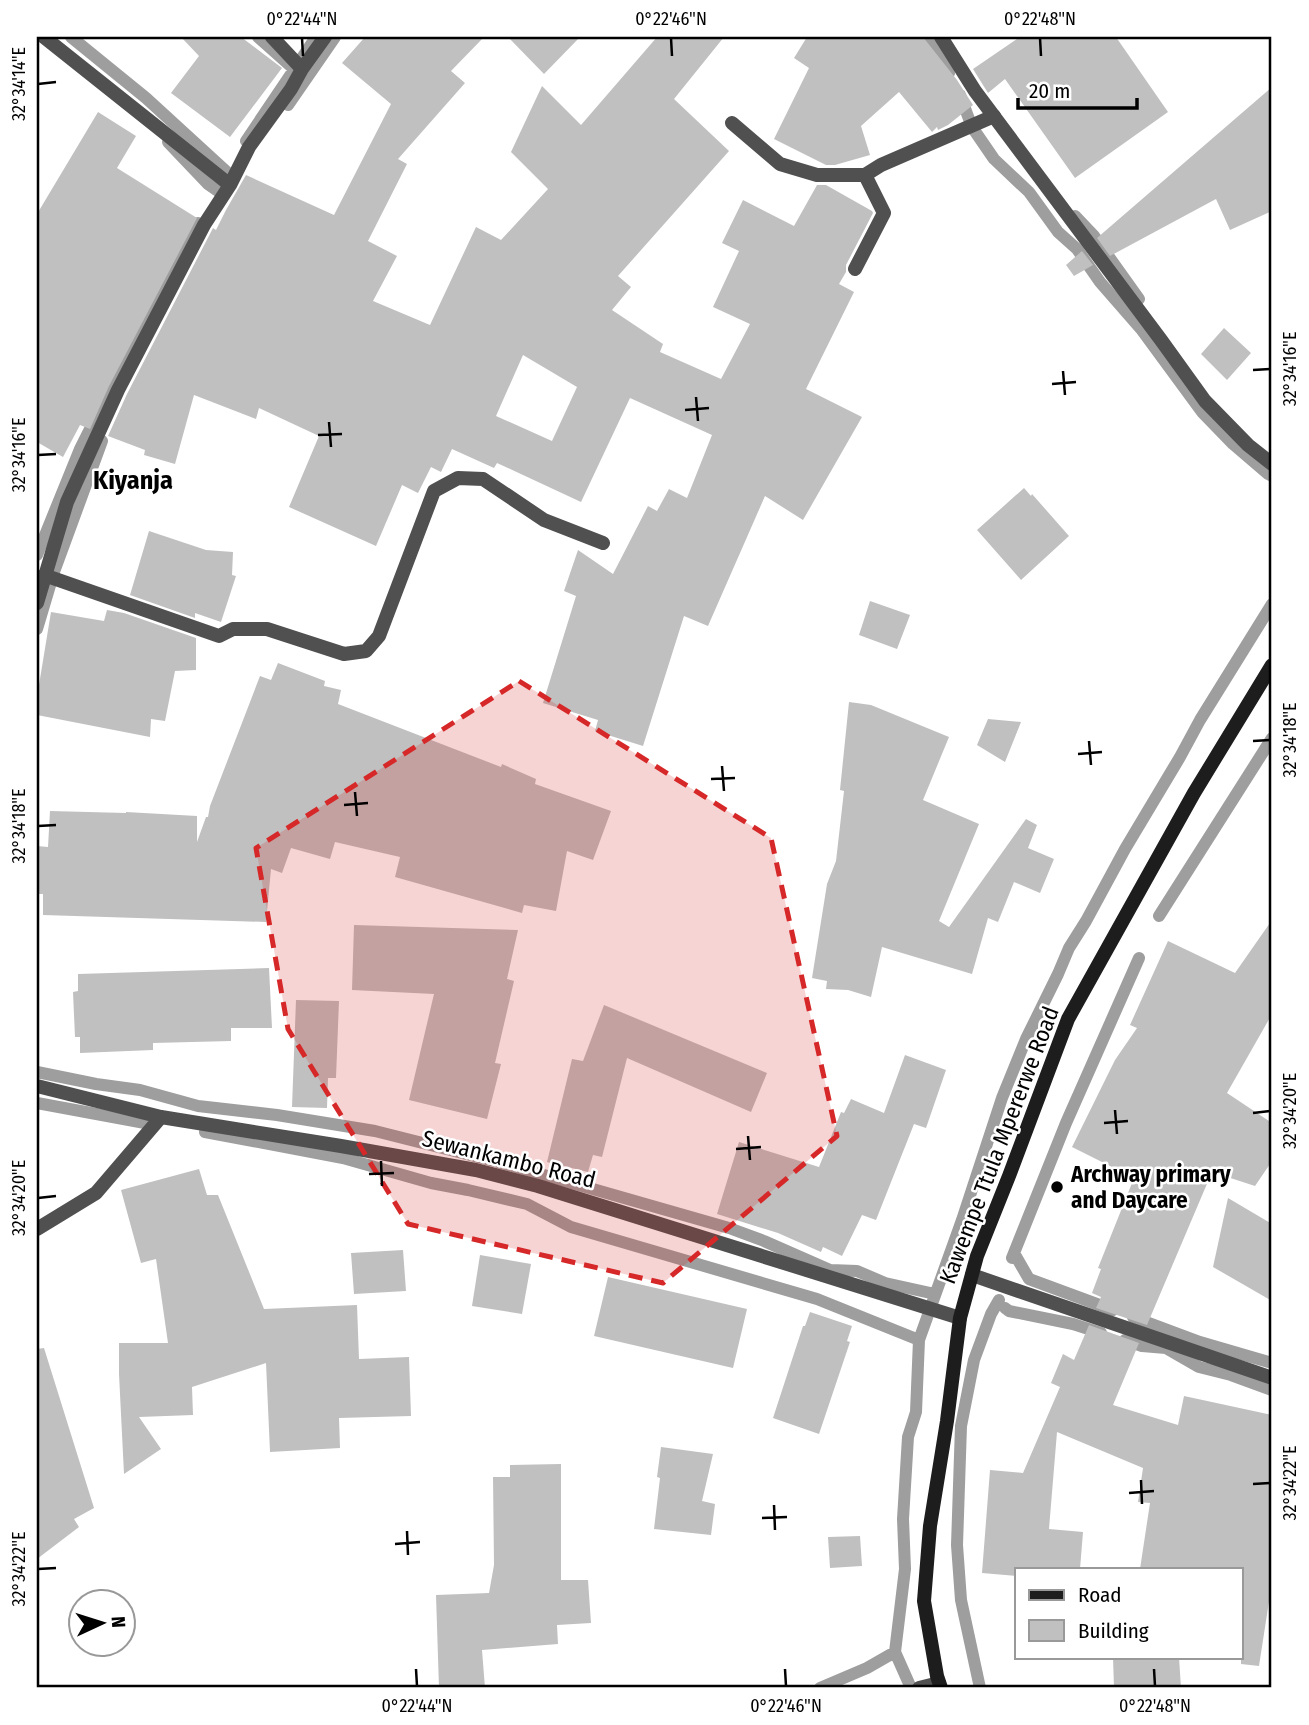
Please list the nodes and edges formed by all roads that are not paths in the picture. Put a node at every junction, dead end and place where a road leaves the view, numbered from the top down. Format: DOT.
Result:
graph roads {
  1 [pos="44,37"];
  2 [pos="272,37"];
  3 [pos="325,37"];
  4 [pos="941,37"];
  5 [pos="302,69"];
  6 [pos="994,116"];
  7 [pos="732,123"];
  8 [pos="865,175"];
  9 [pos="230,185"];
  10 [pos="855,269"];
  11 [pos="1272,464"];
  12 [pos="603,543"];
  13 [pos="44,575"];
  14 [pos="37,603"];
  15 [pos="1272,665"];
  16 [pos="37,1086"];
  17 [pos="161,1117"];
  18 [pos="37,1229"];
  19 [pos="972,1275"];
  20 [pos="960,1318"];
  21 [pos="1272,1378"];
  22 [pos="940,1685"];
  23 [pos="919,1688"];
  1 -- 9 [label="street"];
  2 -- 5 [label="street"];
  3 -- 5 [label="street"];
  4 -- 6 [label="street"];
  5 -- 9 [label="street"];
  6 -- 8 [label="street"];
  6 -- 11 [label="street"];
  7 -- 8 [label="street"];
  8 -- 10 [label="street"];
  9 -- 13 [label="street"];
  12 -- 13 [label="street"];
  13 -- 14 [label="street"];
  15 -- 19 [label="street, Kawempe Ttula Mpererwe Road"];
  16 -- 17 [label="street, Sewankambo Road"];
  17 -- 18 [label="street"];
  17 -- 20 [label="street, Sewankambo Road"];
  19 -- 20 [label="street, Kawempe Ttula Mpererwe Road"];
  19 -- 21 [label="street"];
  20 -- 22 [label="street, Kawempe Ttula Mpererwe Road"];
  22 -- 23 [label="street"];
}
